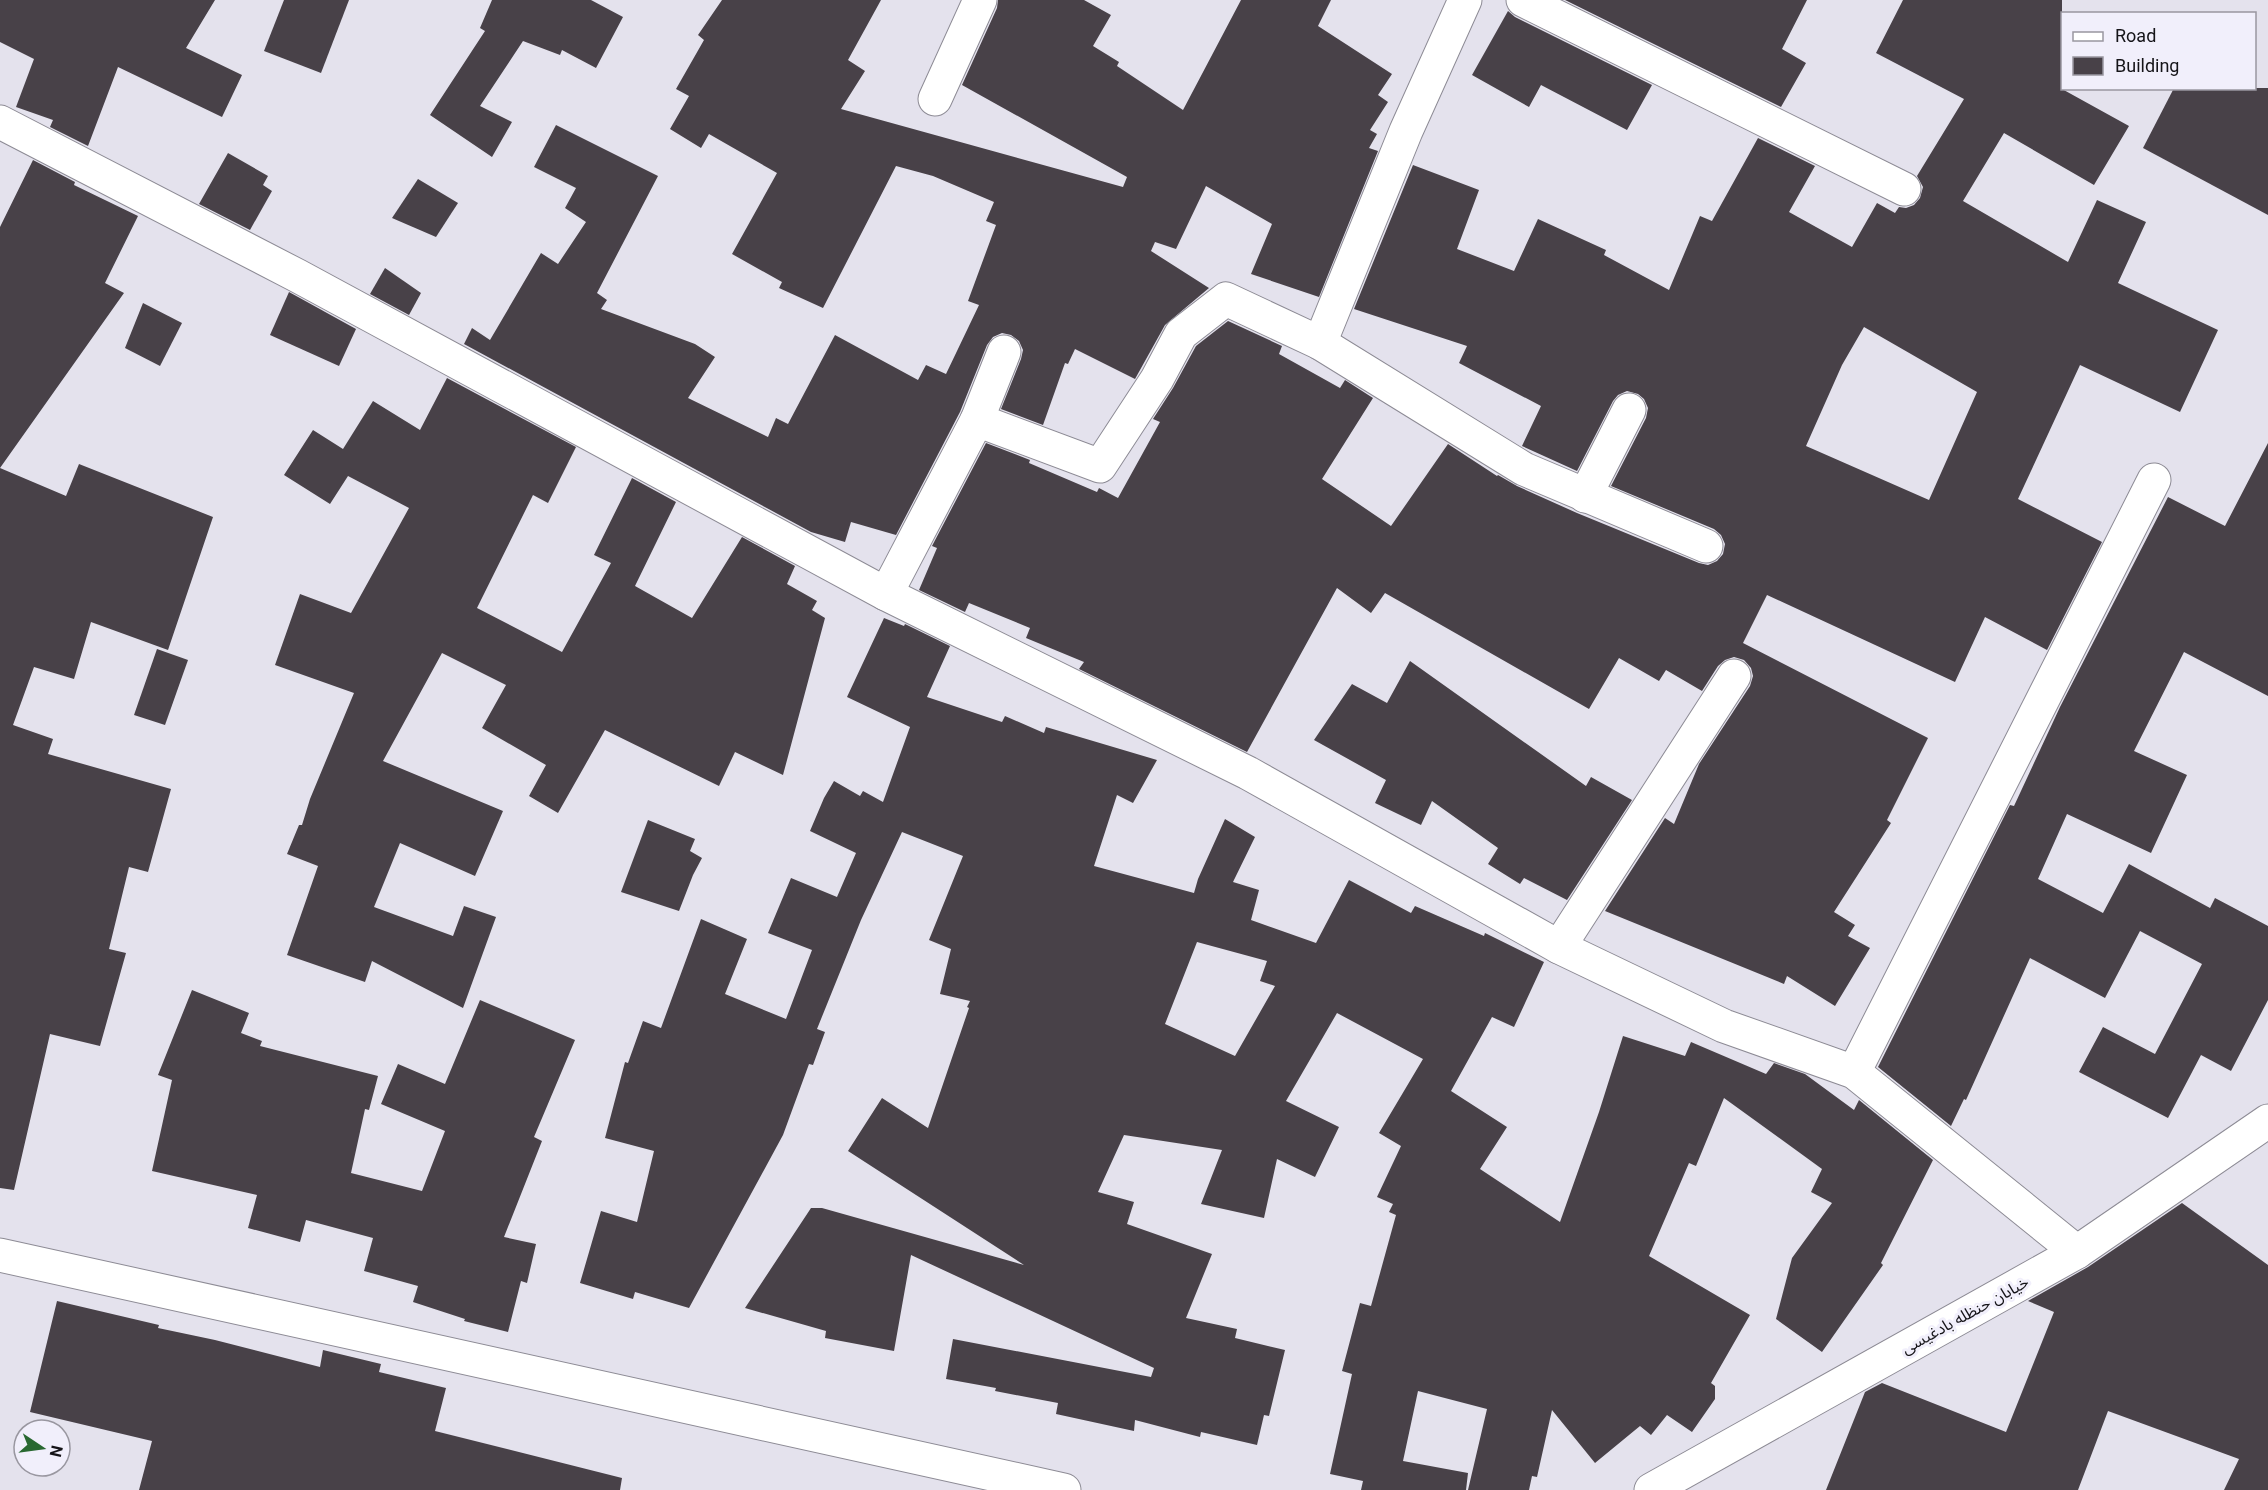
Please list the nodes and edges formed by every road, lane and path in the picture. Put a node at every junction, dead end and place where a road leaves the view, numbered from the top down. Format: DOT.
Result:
graph roads {
  1 [pos="980,0"];
  2 [pos="1465,0"];
  3 [pos="1523,0"];
  4 [pos="936,99"];
  5 [pos="0,122"];
  6 [pos="1904,189"];
  7 [pos="1320,343"];
  8 [pos="1004,351"];
  9 [pos="1629,410"];
  10 [pos="977,420"];
  11 [pos="2154,480"];
  12 [pos="1585,496"];
  13 [pos="1706,546"];
  14 [pos="886,594"];
  15 [pos="1734,676"];
  16 [pos="1558,947"];
  17 [pos="1854,1072"];
  18 [pos="2268,1121"];
  19 [pos="2077,1252"];
  20 [pos="0,1255"];
  21 [pos="1064,1490"];
  22 [pos="1651,1490"];
  1 -- 4 [label="street"];
  2 -- 7 [label="street"];
  3 -- 6 [label="street"];
  5 -- 14 [label="street"];
  7 -- 10 [label="street"];
  7 -- 12 [label="street"];
  8 -- 10 [label="street"];
  9 -- 12 [label="street"];
  10 -- 14 [label="street"];
  11 -- 17 [label="street"];
  12 -- 13 [label="street"];
  14 -- 16 [label="street"];
  15 -- 16 [label="street"];
  16 -- 17 [label="street"];
  17 -- 19 [label="street"];
  18 -- 19 [label="street, خیابان حنظله بادغیسی"];
  19 -- 22 [label="street, خیابان حنظله بادغیسی"];
  20 -- 21 [label="street"];
}
